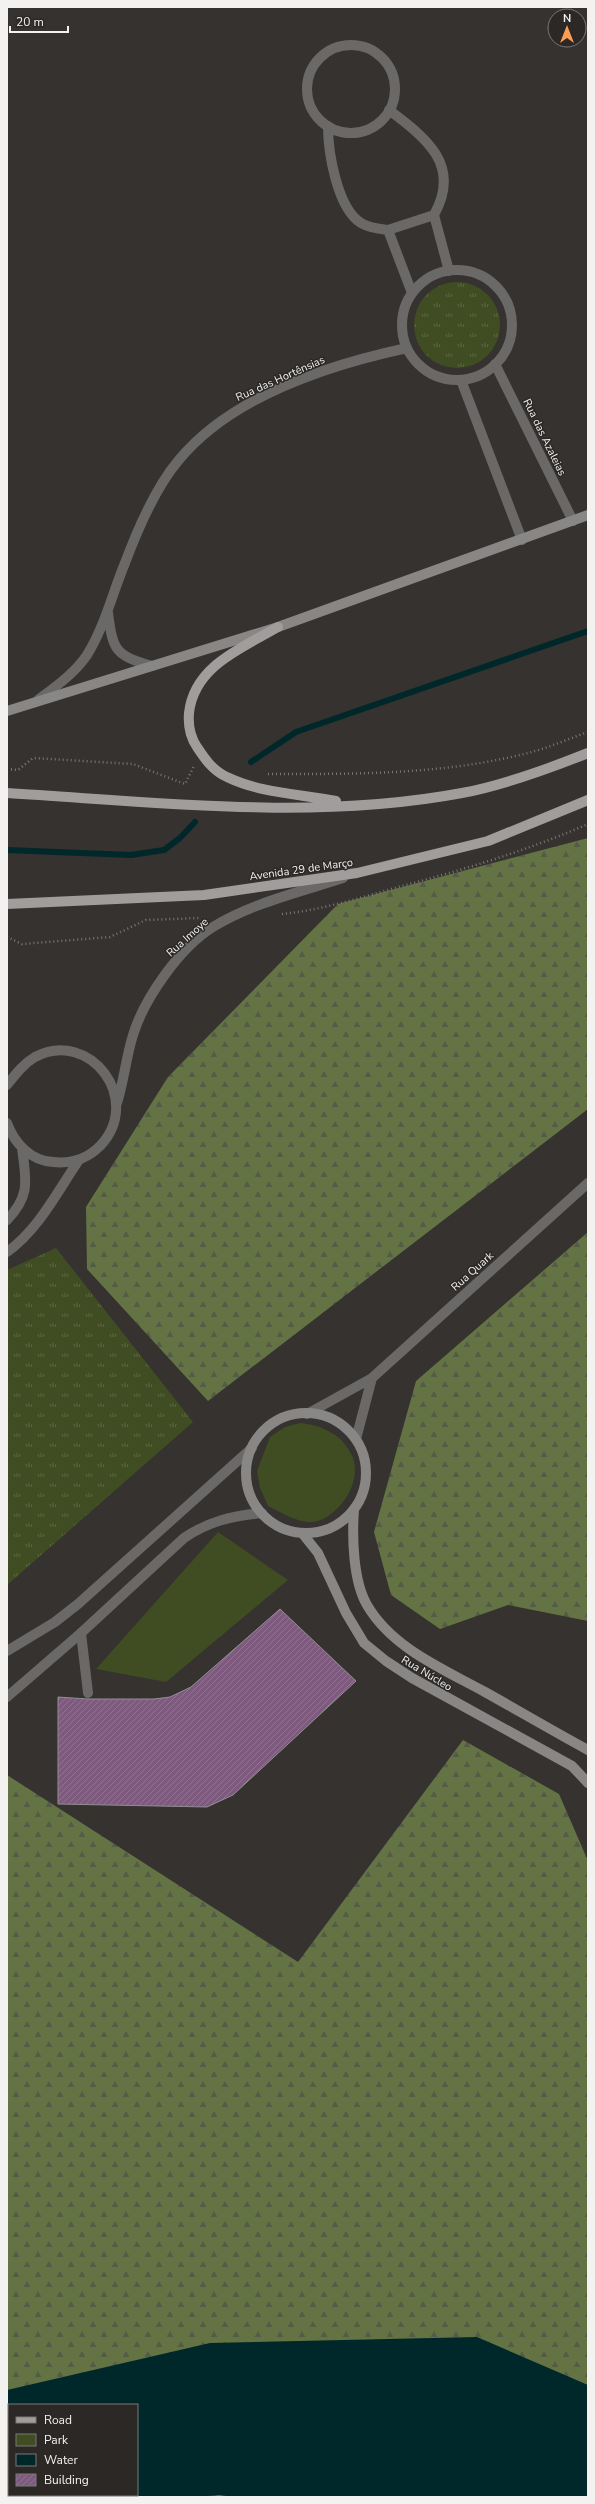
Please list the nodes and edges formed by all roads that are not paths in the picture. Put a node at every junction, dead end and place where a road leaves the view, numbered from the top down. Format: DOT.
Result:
graph roads {
  1 [pos="389,110"];
  2 [pos="328,126"];
  3 [pos="434,215"];
  4 [pos="388,230"];
  5 [pos="449,271"];
  6 [pos="412,293"];
  7 [pos="407,348"];
  8 [pos="495,364"];
  9 [pos="461,380"];
  10 [pos="588,515"];
  11 [pos="573,521"];
  12 [pos="522,540"];
  13 [pos="108,611"];
  14 [pos="278,627"];
  15 [pos="152,666"];
  16 [pos="38,700"];
  17 [pos="7,711"];
  18 [pos="588,753"];
  19 [pos="7,793"];
  20 [pos="588,800"];
  21 [pos="357,806"];
  22 [pos="358,873"];
  23 [pos="7,904"];
  24 [pos="7,1085"];
  25 [pos="117,1103"];
  26 [pos="7,1123"];
  27 [pos="22,1148"];
  28 [pos="79,1160"];
  29 [pos="588,1183"];
  30 [pos="7,1220"];
  31 [pos="7,1252"];
  32 [pos="372,1378"];
  33 [pos="306,1414"];
  34 [pos="356,1439"];
  35 [pos="252,1448"];
  36 [pos="354,1510"];
  37 [pos="262,1513"];
  38 [pos="302,1533"];
  39 [pos="81,1633"];
  40 [pos="7,1651"];
  41 [pos="88,1694"];
  42 [pos="7,1696"];
  43 [pos="588,1750"];
  44 [pos="588,1783"];
  1 -- 2 [label="street"];
  1 -- 2 [label="street"];
  1 -- 3 [label="street"];
  2 -- 4 [label="street"];
  3 -- 4 [label="street"];
  3 -- 5 [label="street"];
  4 -- 6 [label="street"];
  5 -- 6 [label="street"];
  5 -- 8 [label="street"];
  6 -- 7 [label="street"];
  7 -- 9 [label="street"];
  7 -- 13 [label="street, Rua das Hortênsias"];
  8 -- 9 [label="street"];
  8 -- 11 [label="street, Rua das Azaleias"];
  9 -- 12 [label="street"];
  10 -- 11 [label="street"];
  11 -- 12 [label="street"];
  12 -- 14 [label="street"];
  13 -- 15 [label="street"];
  13 -- 16 [label="street, Rua das Hortênsias"];
  14 -- 15 [label="street"];
  14 -- 21 [label="main road"];
  15 -- 16 [label="street"];
  16 -- 17 [label="street"];
  18 -- 21 [label="main road"];
  19 -- 21 [label="main road"];
  20 -- 22 [label="main road, Avenida 29 de Março"];
  22 -- 23 [label="main road, Avenida 29 de Março"];
  22 -- 25 [label="street, Rua Imoye"];
  24 -- 25 [label="street"];
  25 -- 28 [label="street, Rua Imoye"];
  26 -- 27 [label="street"];
  27 -- 28 [label="street"];
  27 -- 30 [label="street"];
  28 -- 31 [label="street"];
  29 -- 32 [label="street, Rua Quark"];
  32 -- 33 [label="street, Rua Quark"];
  32 -- 34 [label="street"];
  33 -- 34 [label="street"];
  33 -- 35 [label="street"];
  34 -- 36 [label="street"];
  35 -- 37 [label="street"];
  35 -- 40 [label="street"];
  36 -- 38 [label="street"];
  36 -- 43 [label="street, Rua Núcleo"];
  37 -- 38 [label="street"];
  37 -- 39 [label="street"];
  38 -- 44 [label="street, Rua Núcleo"];
  39 -- 41 [label="street"];
  39 -- 42 [label="street"];
}
